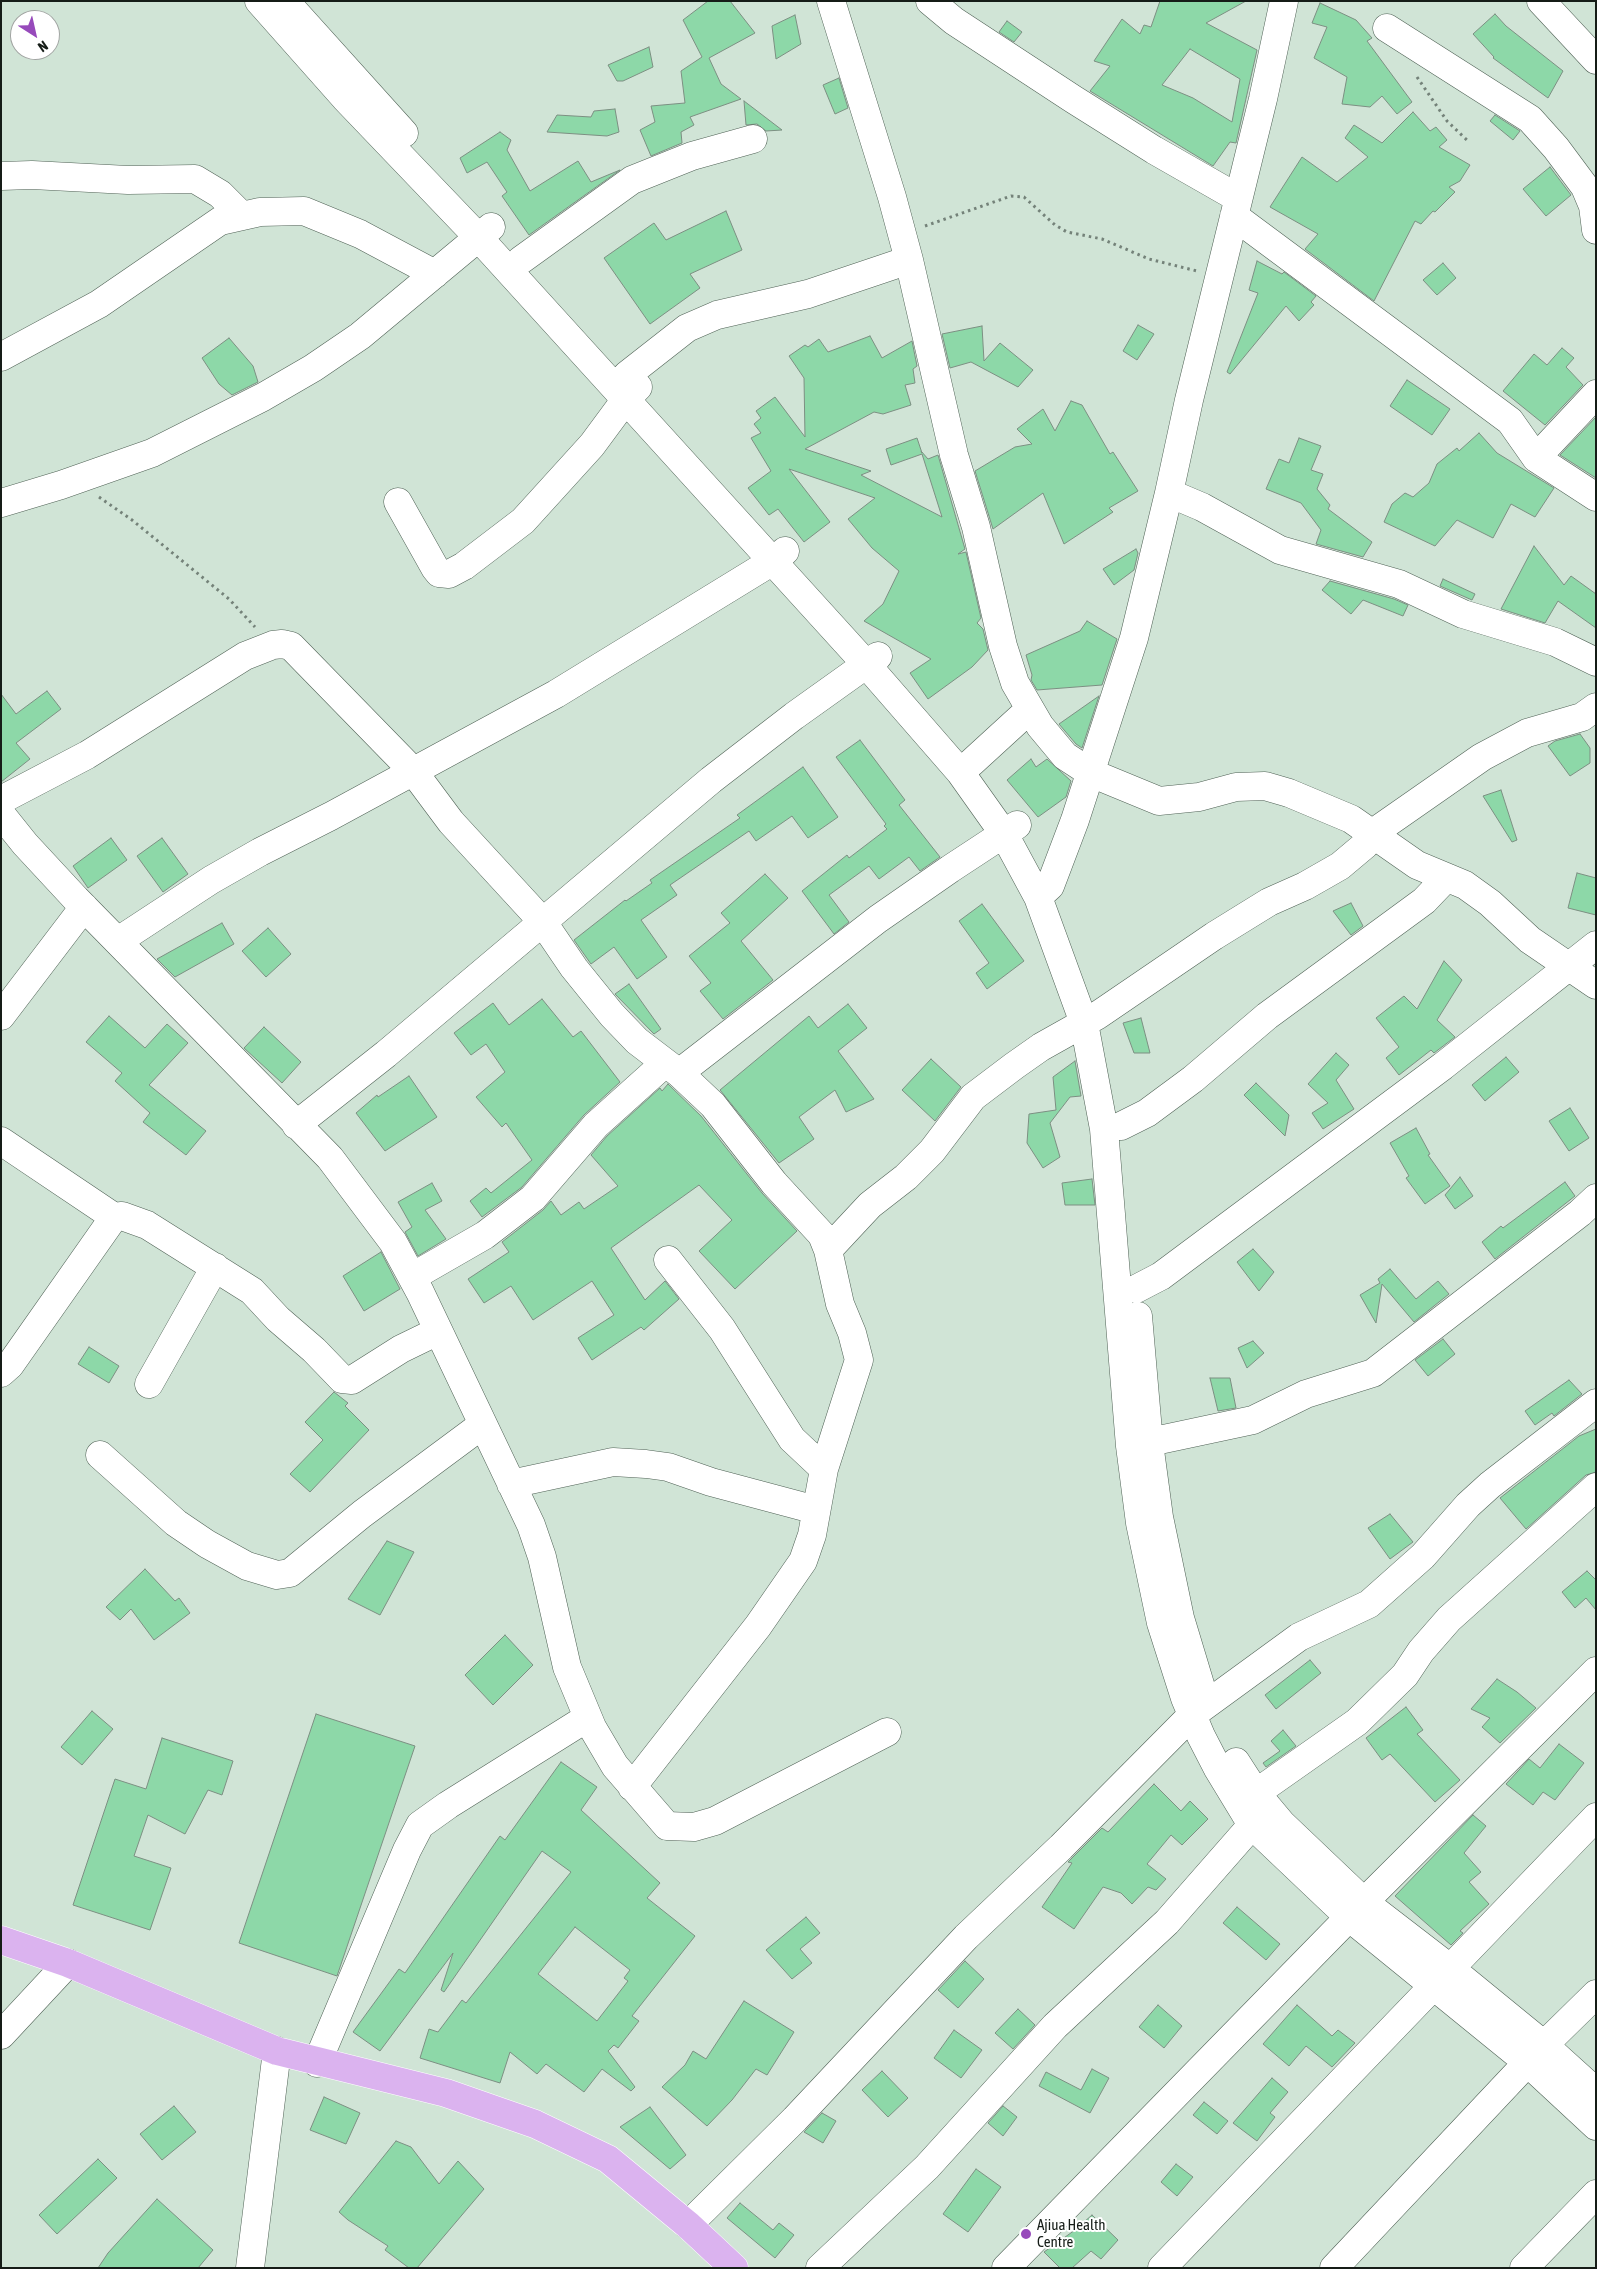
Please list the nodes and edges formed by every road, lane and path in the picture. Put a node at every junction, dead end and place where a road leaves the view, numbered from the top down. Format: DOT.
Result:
graph roads {
  1 [pos="259,1"];
  2 [pos="285,1"];
  3 [pos="831,1"];
  4 [pos="930,1"];
  5 [pos="1284,1"];
  6 [pos="1541,1"];
  7 [pos="1387,28"];
  8 [pos="1596,60"];
  9 [pos="1413,70"];
  10 [pos="753,139"];
  11 [pos="1468,141"];
  12 [pos="1,176"];
  13 [pos="1236,207"];
  14 [pos="242,216"];
  15 [pos="1596,230"];
  16 [pos="484,232"];
  17 [pos="906,248"];
  18 [pos="521,260"];
  19 [pos="435,274"];
  20 [pos="1219,276"];
  21 [pos="1,357"];
  22 [pos="630,387"];
  23 [pos="1596,394"];
  24 [pos="1536,458"];
  25 [pos="76,480"];
  26 [pos="1169,493"];
  27 [pos="1596,497"];
  28 [pos="1,502"];
  29 [pos="398,502"];
  30 [pos="779,556"];
  31 [pos="273,645"];
  32 [pos="872,660"];
  33 [pos="1596,662"];
  34 [pos="1596,707"];
  35 [pos="1030,709"];
  36 [pos="971,763"];
  37 [pos="413,771"];
  38 [pos="1090,773"];
  39 [pos="1,800"];
  40 [pos="1,814"];
  41 [pos="1011,830"];
  42 [pos="1373,833"];
  43 [pos="1446,878"];
  44 [pos="1044,891"];
  45 [pos="84,907"];
  46 [pos="542,921"];
  47 [pos="118,941"];
  48 [pos="1596,945"];
  49 [pos="1569,968"];
  50 [pos="1596,985"];
  51 [pos="1,1016"];
  52 [pos="1091,1019"];
  53 [pos="672,1068"];
  54 [pos="296,1124"];
  55 [pos="1121,1126"];
  56 [pos="1,1140"];
  57 [pos="1596,1198"];
  58 [pos="114,1217"];
  59 [pos="828,1250"];
  60 [pos="668,1260"];
  61 [pos="215,1267"];
  62 [pos="412,1277"];
  63 [pos="1136,1289"];
  64 [pos="438,1331"];
  65 [pos="1,1373"];
  66 [pos="149,1384"];
  67 [pos="1596,1402"];
  68 [pos="482,1425"];
  69 [pos="1140,1445"];
  70 [pos="100,1455"];
  71 [pos="824,1469"];
  72 [pos="511,1484"];
  73 [pos="1596,1487"];
  74 [pos="816,1510"];
  75 [pos="1596,1671"];
  76 [pos="1200,1710"];
  77 [pos="588,1718"];
  78 [pos="887,1732"];
  79 [pos="632,1786"];
  80 [pos="1256,1793"];
  81 [pos="1596,1817"];
  82 [pos="1252,1825"];
  83 [pos="1357,1910"];
  84 [pos="1,1940"];
  85 [pos="68,1963"];
  86 [pos="1443,1977"];
  87 [pos="1596,1994"];
  88 [pos="1,2035"];
  89 [pos="277,2051"];
  90 [pos="1535,2054"];
  91 [pos="317,2063"];
  92 [pos="1596,2092"];
  93 [pos="1596,2126"];
  94 [pos="1596,2194"];
  95 [pos="688,2225"];
  96 [pos="250,2268"];
  97 [pos="734,2268"];
  98 [pos="820,2268"];
  99 [pos="1006,2268"];
  100 [pos="1162,2268"];
  101 [pos="1334,2268"];
  102 [pos="1524,2268"];
  1 -- 16 [label="street"];
  2 -- 16 [label="street"];
  3 -- 17 [label="street"];
  4 -- 13 [label="street"];
  5 -- 13 [label="street"];
  6 -- 8 [label="street"];
  7 -- 15 [label="street"];
  9 -- 11 [label="path"];
  10 -- 18 [label="street"];
  12 -- 14 [label="street"];
  13 -- 20 [label="street"];
  13 -- 24 [label="street"];
  14 -- 19 [label="street"];
  14 -- 21 [label="street"];
  16 -- 18 [label="street"];
  16 -- 19 [label="street"];
  16 -- 22 [label="street"];
  17 -- 20 [label="path"];
  17 -- 22 [label="street"];
  17 -- 35 [label="street"];
  18 -- 22 [label="street"];
  19 -- 25 [label="street"];
  20 -- 26 [label="street"];
  22 -- 29 [label="street"];
  22 -- 30 [label="street"];
  23 -- 24 [label="street"];
  24 -- 27 [label="street"];
  25 -- 28 [label="street"];
  25 -- 31 [label="path"];
  26 -- 33 [label="street"];
  26 -- 38 [label="street"];
  30 -- 32 [label="street"];
  30 -- 37 [label="street"];
  31 -- 37 [label="street"];
  31 -- 39 [label="street"];
  32 -- 36 [label="street"];
  32 -- 41 [label="street"];
  32 -- 46 [label="street"];
  34 -- 42 [label="street"];
  35 -- 36 [label="street"];
  35 -- 38 [label="street"];
  36 -- 41 [label="street"];
  37 -- 46 [label="street"];
  37 -- 47 [label="street"];
  38 -- 42 [label="street"];
  38 -- 44 [label="street"];
  40 -- 45 [label="street"];
  41 -- 44 [label="street"];
  41 -- 53 [label="street"];
  42 -- 43 [label="street"];
  42 -- 52 [label="street"];
  43 -- 49 [label="street"];
  43 -- 55 [label="street"];
  44 -- 52 [label="street"];
  45 -- 47 [label="street"];
  45 -- 51 [label="street"];
  46 -- 53 [label="street"];
  46 -- 54 [label="street"];
  47 -- 54 [label="street"];
  48 -- 49 [label="street"];
  49 -- 50 [label="street"];
  49 -- 63 [label="street"];
  52 -- 55 [label="street"];
  52 -- 59 [label="street"];
  52 -- 69 [label="street"];
  53 -- 59 [label="street"];
  53 -- 62 [label="street"];
  54 -- 62 [label="street"];
  55 -- 63 [label="street"];
  56 -- 58 [label="street"];
  57 -- 69 [label="street"];
  58 -- 61 [label="street"];
  58 -- 65 [label="street"];
  59 -- 71 [label="street"];
  60 -- 71 [label="street"];
  61 -- 64 [label="street"];
  61 -- 66 [label="street"];
  62 -- 64 [label="street"];
  63 -- 69 [label="street"];
  64 -- 68 [label="street"];
  67 -- 76 [label="street"];
  68 -- 70 [label="street"];
  68 -- 72 [label="street"];
  69 -- 76 [label="street"];
  71 -- 74 [label="street"];
  72 -- 74 [label="street"];
  72 -- 77 [label="street"];
  73 -- 80 [label="street"];
  74 -- 79 [label="street"];
  75 -- 83 [label="street"];
  76 -- 80 [label="street"];
  76 -- 82 [label="street"];
  76 -- 95 [label="street"];
  77 -- 79 [label="street"];
  77 -- 91 [label="street"];
  78 -- 79 [label="street"];
  80 -- 83 [label="street"];
  81 -- 86 [label="street"];
  82 -- 83 [label="street"];
  82 -- 98 [label="street"];
  83 -- 86 [label="street"];
  83 -- 99 [label="street"];
  84 -- 85 [label="main road"];
  85 -- 88 [label="street"];
  85 -- 89 [label="main road"];
  86 -- 90 [label="street"];
  86 -- 100 [label="street"];
  87 -- 90 [label="street"];
  89 -- 91 [label="main road"];
  89 -- 96 [label="street"];
  90 -- 92 [label="street"];
  90 -- 93 [label="street"];
  90 -- 101 [label="street"];
  91 -- 95 [label="main road"];
  94 -- 102 [label="street"];
  95 -- 97 [label="main road"];
}
